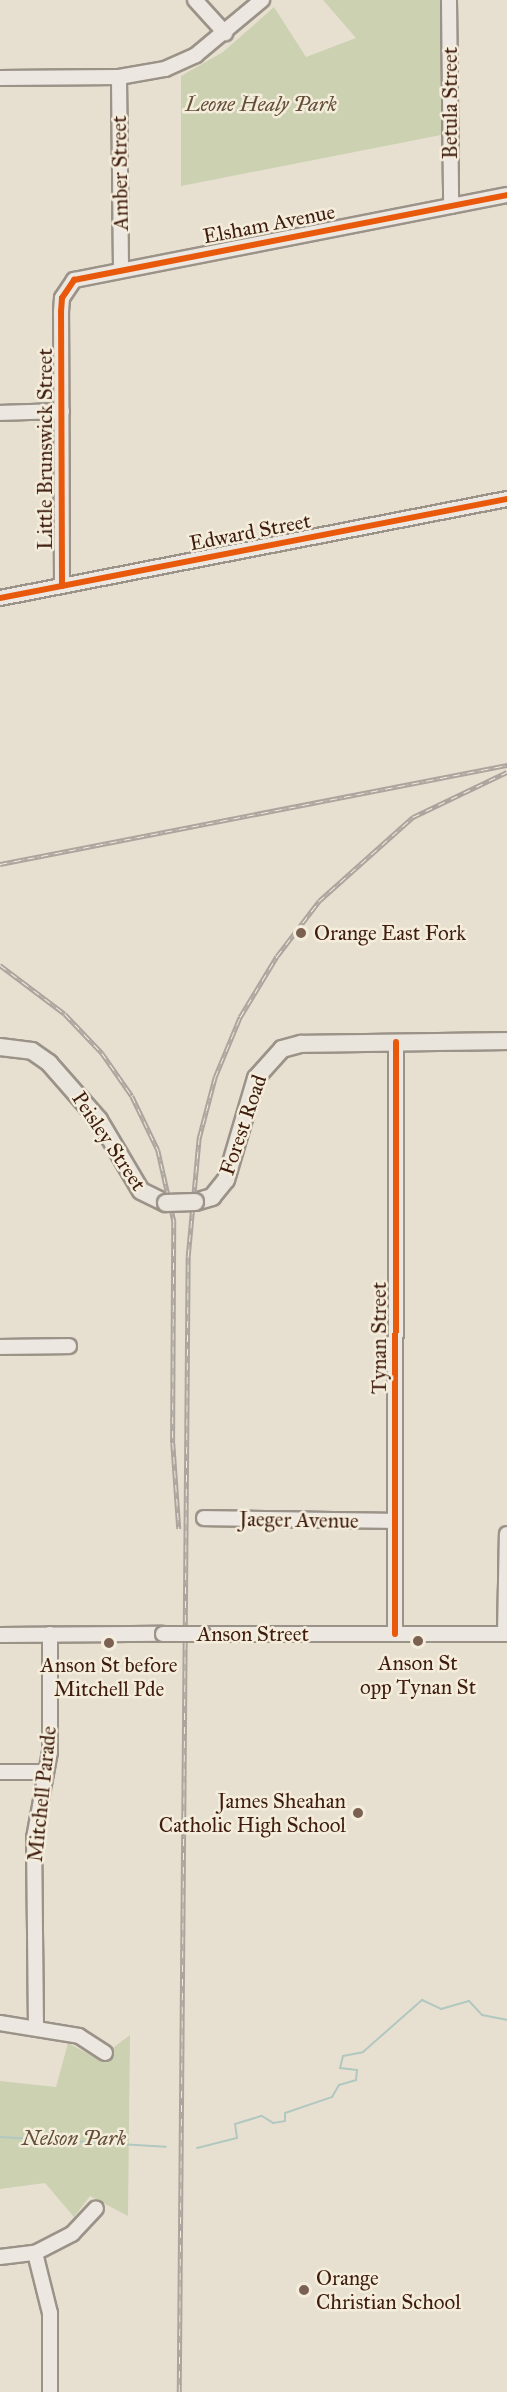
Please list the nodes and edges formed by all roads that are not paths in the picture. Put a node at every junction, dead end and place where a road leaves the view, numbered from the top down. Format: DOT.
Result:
graph roads {
  1 [pos="195,0"];
  2 [pos="262,0"];
  3 [pos="449,0"];
  4 [pos="225,33"];
  5 [pos="119,76"];
  6 [pos="0,78"];
  7 [pos="507,195"];
  8 [pos="451,206"];
  9 [pos="121,270"];
  10 [pos="61,312"];
  11 [pos="62,411"];
  12 [pos="0,413"];
  13 [pos="507,499"];
  14 [pos="62,586"];
  15 [pos="0,598"];
  16 [pos="507,1041"];
  17 [pos="396,1042"];
  18 [pos="0,1047"];
  19 [pos="195,1202"];
  20 [pos="69,1346"];
  21 [pos="0,1347"];
  22 [pos="204,1518"];
  23 [pos="394,1521"];
  24 [pos="507,1534"];
  25 [pos="50,1634"];
  26 [pos="395,1634"];
  27 [pos="506,1634"];
  28 [pos="0,1635"];
  29 [pos="0,1772"];
  30 [pos="46,1772"];
  31 [pos="0,2023"];
  32 [pos="36,2027"];
  33 [pos="105,2053"];
  34 [pos="96,2208"];
  35 [pos="35,2253"];
  36 [pos="0,2257"];
  37 [pos="50,2392"];
  1 -- 4 [label="street"];
  2 -- 4 [label="street"];
  3 -- 8 [label="street, Betula Street"];
  4 -- 5 [label="street"];
  5 -- 6 [label="street"];
  5 -- 9 [label="street, Amber Street"];
  7 -- 8 [label="street, Elsham Avenue"];
  8 -- 9 [label="street, Elsham Avenue"];
  9 -- 10 [label="street, Elsham Avenue"];
  10 -- 11 [label="street, Little Brunswick Street"];
  11 -- 12 [label="street"];
  11 -- 14 [label="street, Little Brunswick Street"];
  13 -- 14 [label="street, Edward Street"];
  14 -- 15 [label="street, Edward Street"];
  16 -- 17 [label="main road, Forest Road"];
  17 -- 19 [label="main road, Forest Road"];
  17 -- 23 [label="street, Tynan Street"];
  18 -- 19 [label="main road, Peisley Street, bridge"];
  20 -- 21 [label="street"];
  22 -- 23 [label="street, Jaeger Avenue"];
  23 -- 26 [label="street, Tynan Street"];
  24 -- 27 [label="street"];
  25 -- 26 [label="street, Anson Street, bridge"];
  25 -- 28 [label="street, Anson Street"];
  25 -- 30 [label="street, Mitchell Parade"];
  26 -- 27 [label="street, Anson Street"];
  29 -- 30 [label="street"];
  30 -- 32 [label="street, Mitchell Parade"];
  31 -- 32 [label="street"];
  32 -- 33 [label="street"];
  34 -- 35 [label="street"];
  35 -- 36 [label="street"];
  35 -- 37 [label="street"];
}
